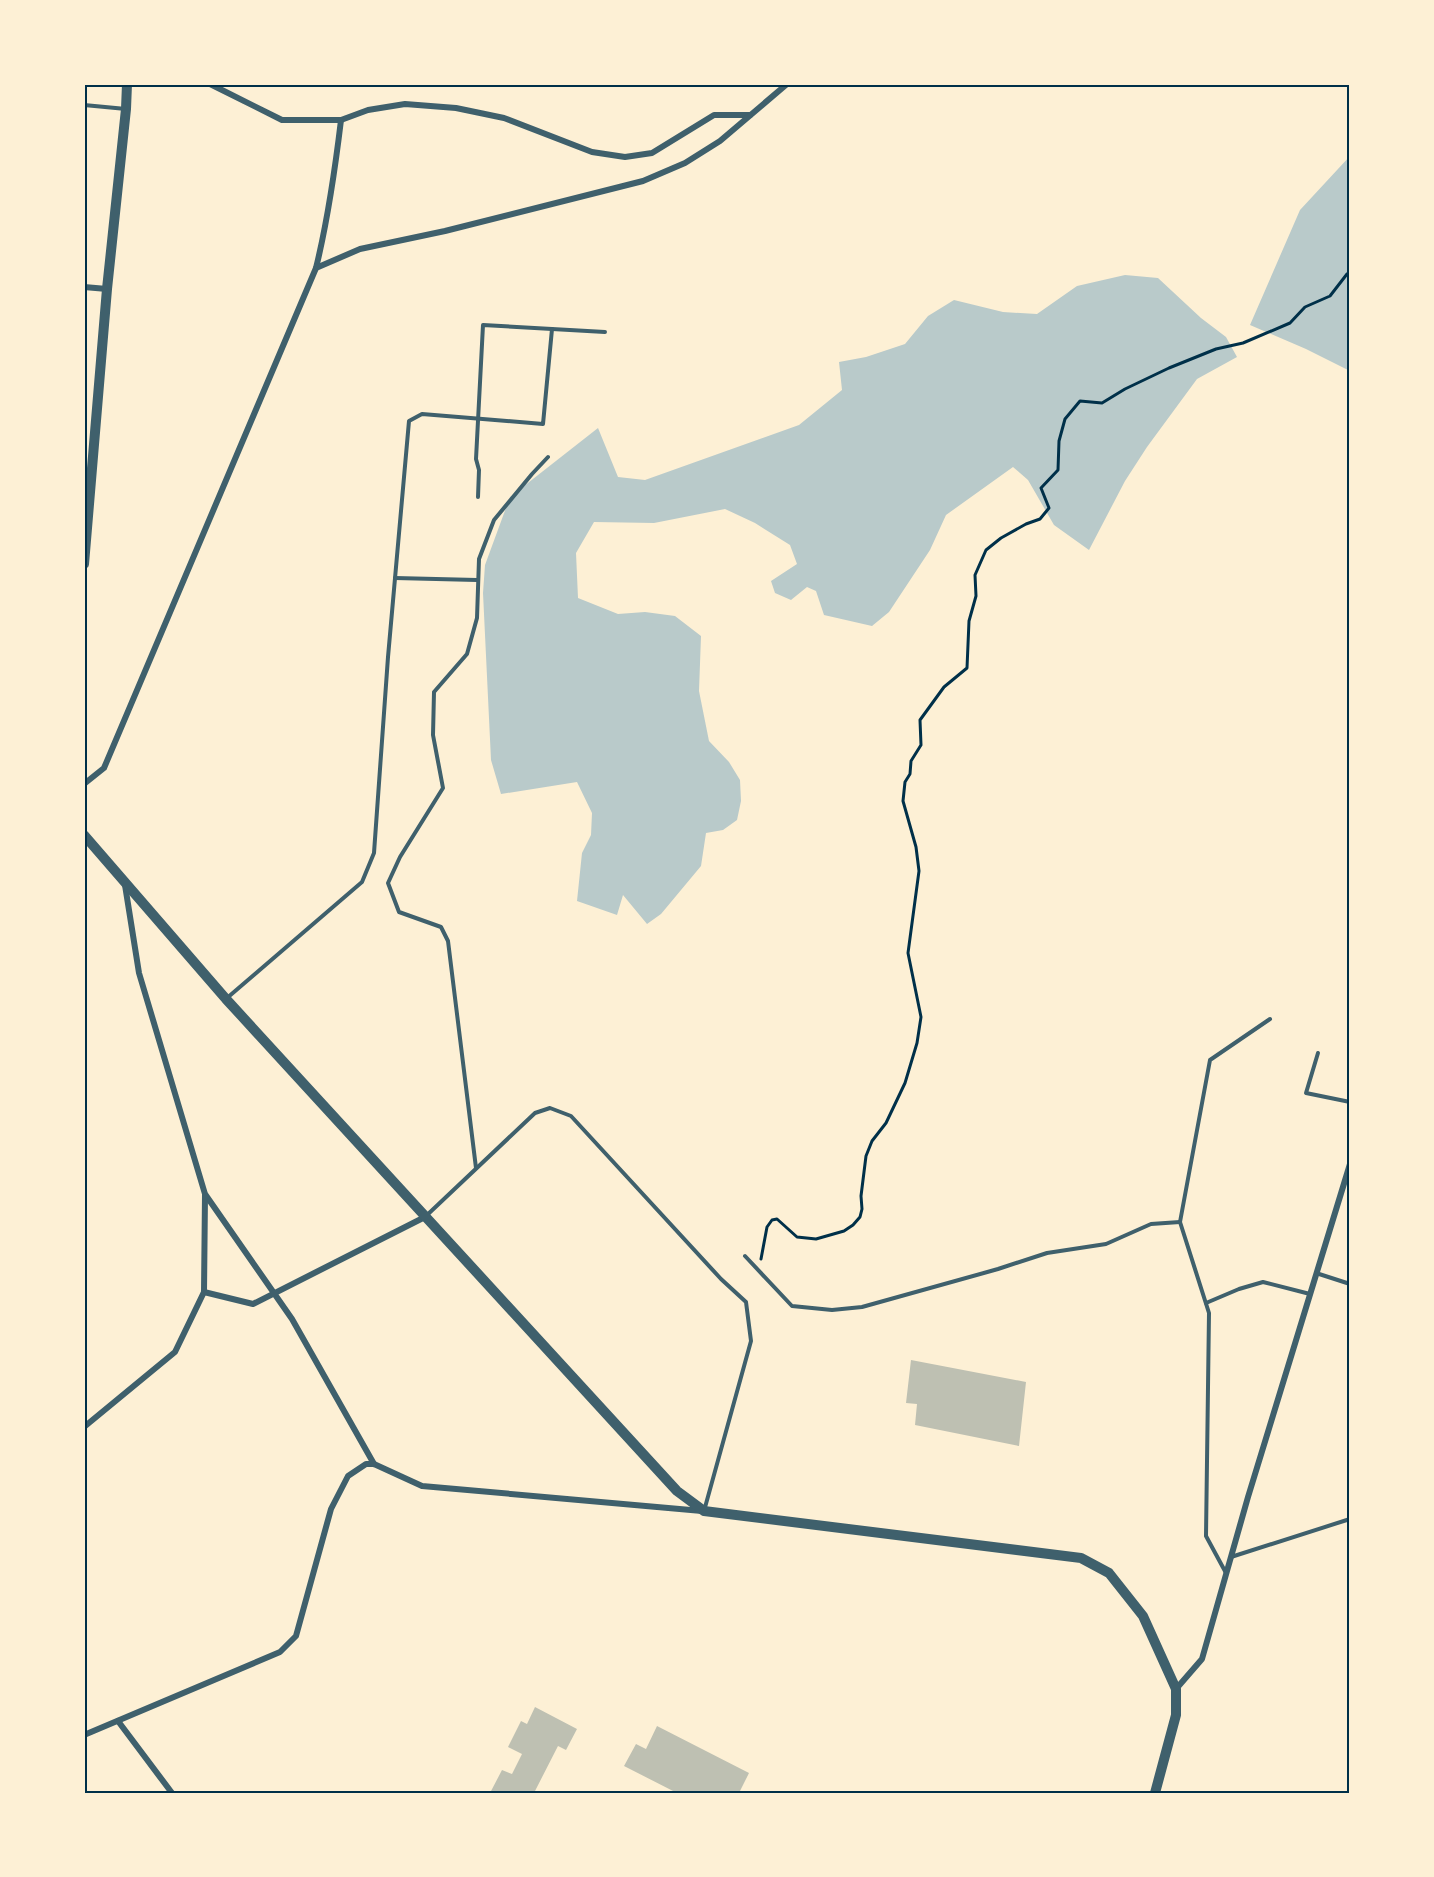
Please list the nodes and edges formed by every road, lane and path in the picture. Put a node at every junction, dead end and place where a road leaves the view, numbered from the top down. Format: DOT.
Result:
graph roads {
  1 [pos="127,84"];
  2 [pos="210,84"];
  3 [pos="786,84"];
  4 [pos="84,105"];
  5 [pos="126,109"];
  6 [pos="751,115"];
  7 [pos="341,120"];
  8 [pos="316,268"];
  9 [pos="1350,273"];
  10 [pos="84,287"];
  11 [pos="107,289"];
  12 [pos="552,329"];
  13 [pos="605,332"];
  14 [pos="479,418"];
  15 [pos="548,458"];
  16 [pos="87,484"];
  17 [pos="478,497"];
  18 [pos="84,564"];
  19 [pos="395,578"];
  20 [pos="477,580"];
  21 [pos="84,784"];
  22 [pos="84,835"];
  23 [pos="124,881"];
  24 [pos="226,999"];
  25 [pos="1270,1019"];
  26 [pos="1318,1053"];
  27 [pos="1350,1102"];
  28 [pos="1350,1164"];
  29 [pos="476,1168"];
  30 [pos="205,1194"];
  31 [pos="425,1217"];
  32 [pos="1180,1222"];
  33 [pos="745,1256"];
  34 [pos="759,1271"];
  35 [pos="1316,1274"];
  36 [pos="1350,1284"];
  37 [pos="204,1292"];
  38 [pos="274,1293"];
  39 [pos="1310,1294"];
  40 [pos="1206,1303"];
  41 [pos="84,1427"];
  42 [pos="374,1464"];
  43 [pos="704,1511"];
  44 [pos="1350,1519"];
  45 [pos="1231,1557"];
  46 [pos="1226,1574"];
  47 [pos="1176,1689"];
  48 [pos="118,1721"];
  49 [pos="84,1735"];
  50 [pos="172,1793"];
  51 [pos="1155,1793"];
  1 -- 5 [label="street"];
  2 -- 7 [label="street"];
  3 -- 6 [label="street"];
  4 -- 5 [label="lane"];
  5 -- 11 [label="street"];
  6 -- 7 [label="street"];
  6 -- 8 [label="street"];
  7 -- 8 [label="street"];
  8 -- 21 [label="street"];
  9 -- 34 [label="path"];
  10 -- 11 [label="street"];
  11 -- 16 [label="street"];
  12 -- 13 [label="lane"];
  12 -- 14 [label="lane"];
  12 -- 14 [label="lane"];
  14 -- 17 [label="lane"];
  14 -- 19 [label="lane"];
  15 -- 20 [label="lane"];
  16 -- 18 [label="street"];
  19 -- 20 [label="lane"];
  19 -- 24 [label="lane"];
  20 -- 29 [label="lane"];
  22 -- 23 [label="street"];
  23 -- 24 [label="street"];
  23 -- 30 [label="street"];
  24 -- 31 [label="street"];
  25 -- 32 [label="lane"];
  26 -- 27 [label="lane"];
  28 -- 35 [label="street"];
  29 -- 31 [label="lane"];
  29 -- 43 [label="lane"];
  30 -- 37 [label="street"];
  30 -- 38 [label="street"];
  31 -- 38 [label="street"];
  31 -- 43 [label="street"];
  32 -- 34 [label="lane"];
  32 -- 40 [label="lane"];
  33 -- 34 [label="lane"];
  35 -- 36 [label="lane"];
  35 -- 39 [label="street"];
  37 -- 38 [label="street"];
  37 -- 41 [label="street"];
  38 -- 42 [label="street"];
  39 -- 40 [label="lane"];
  39 -- 45 [label="street"];
  40 -- 46 [label="lane"];
  42 -- 43 [label="street"];
  42 -- 48 [label="street"];
  43 -- 47 [label="street"];
  44 -- 45 [label="lane"];
  45 -- 46 [label="street"];
  46 -- 47 [label="street"];
  47 -- 51 [label="street"];
  48 -- 49 [label="street"];
  48 -- 50 [label="street"];
}
